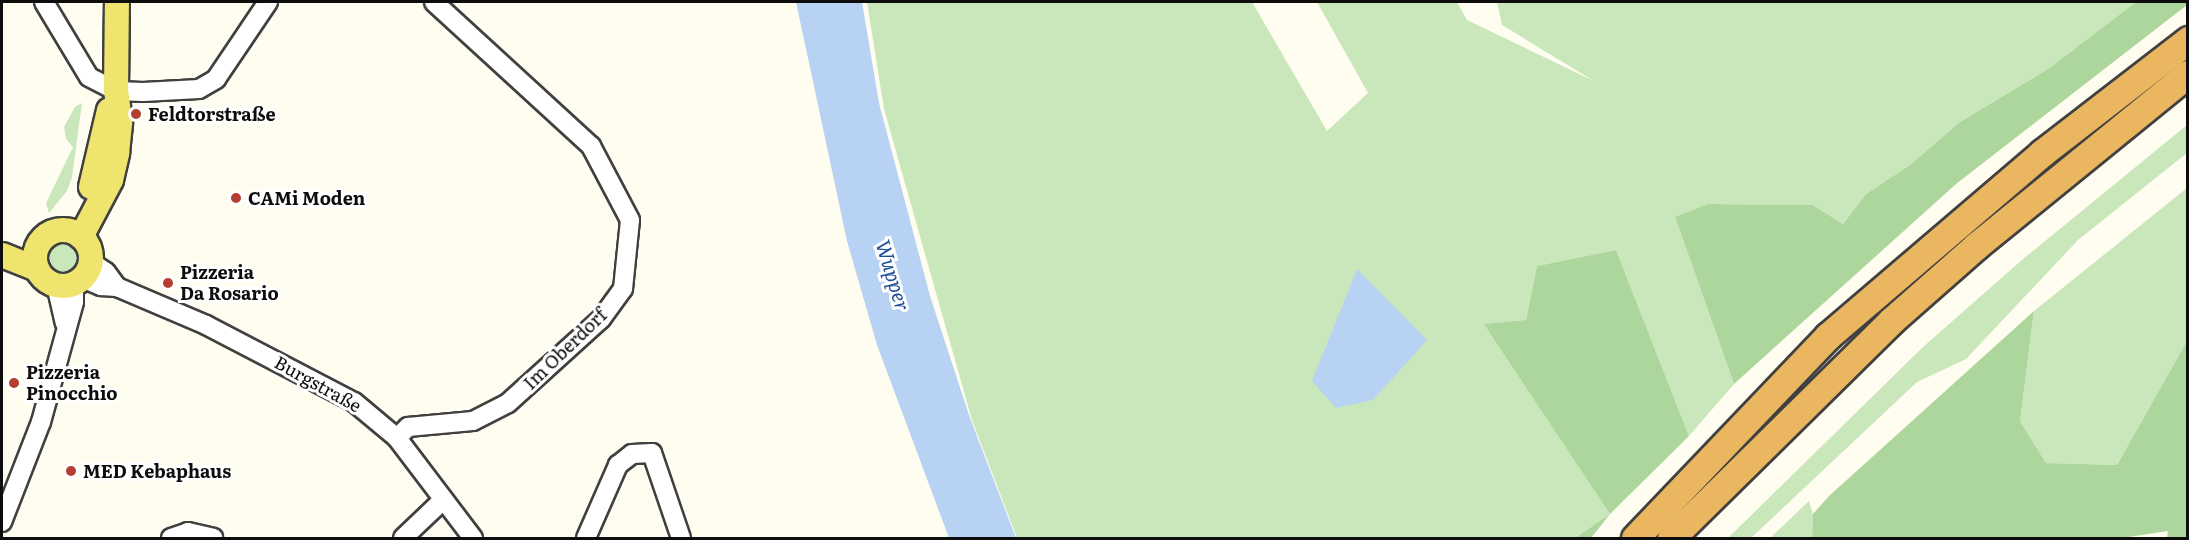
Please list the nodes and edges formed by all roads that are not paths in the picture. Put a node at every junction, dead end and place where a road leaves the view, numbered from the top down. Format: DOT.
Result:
graph roads {
  1 [pos="44,2"];
  2 [pos="117,2"];
  3 [pos="268,2"];
  4 [pos="434,2"];
  5 [pos="2187,40"];
  6 [pos="2187,74"];
  7 [pos="2187,82"];
  8 [pos="116,91"];
  9 [pos="2147,108"];
  10 [pos="73,233"];
  11 [pos="38,244"];
  12 [pos="2,254"];
  13 [pos="37,269"];
  14 [pos="75,277"];
  15 [pos="397,438"];
  16 [pos="443,500"];
  17 [pos="2,522"];
  18 [pos="171,538"];
  19 [pos="213,538"];
  20 [pos="403,538"];
  21 [pos="473,538"];
  22 [pos="586,538"];
  23 [pos="681,538"];
  24 [pos="1635,538"];
  25 [pos="1671,538"];
  1 -- 8 [label="street"];
  2 -- 8 [label="main road"];
  3 -- 8 [label="street"];
  4 -- 15 [label="street, Im Oberdorf"];
  5 -- 24 [label="highway"];
  6 -- 9 [label="highway"];
  7 -- 9 [label="highway"];
  8 -- 10 [label="main road"];
  9 -- 25 [label="highway"];
  10 -- 11 [label="main road"];
  10 -- 14 [label="main road"];
  11 -- 12 [label="main road"];
  11 -- 13 [label="main road"];
  12 -- 13 [label="main road"];
  13 -- 14 [label="main road"];
  14 -- 15 [label="street, Burgstraße"];
  14 -- 17 [label="street"];
  15 -- 16 [label="street, Burgstraße"];
  16 -- 20 [label="street"];
  16 -- 21 [label="street, Burgstraße"];
  18 -- 19 [label="street"];
  22 -- 23 [label="street"];
}
